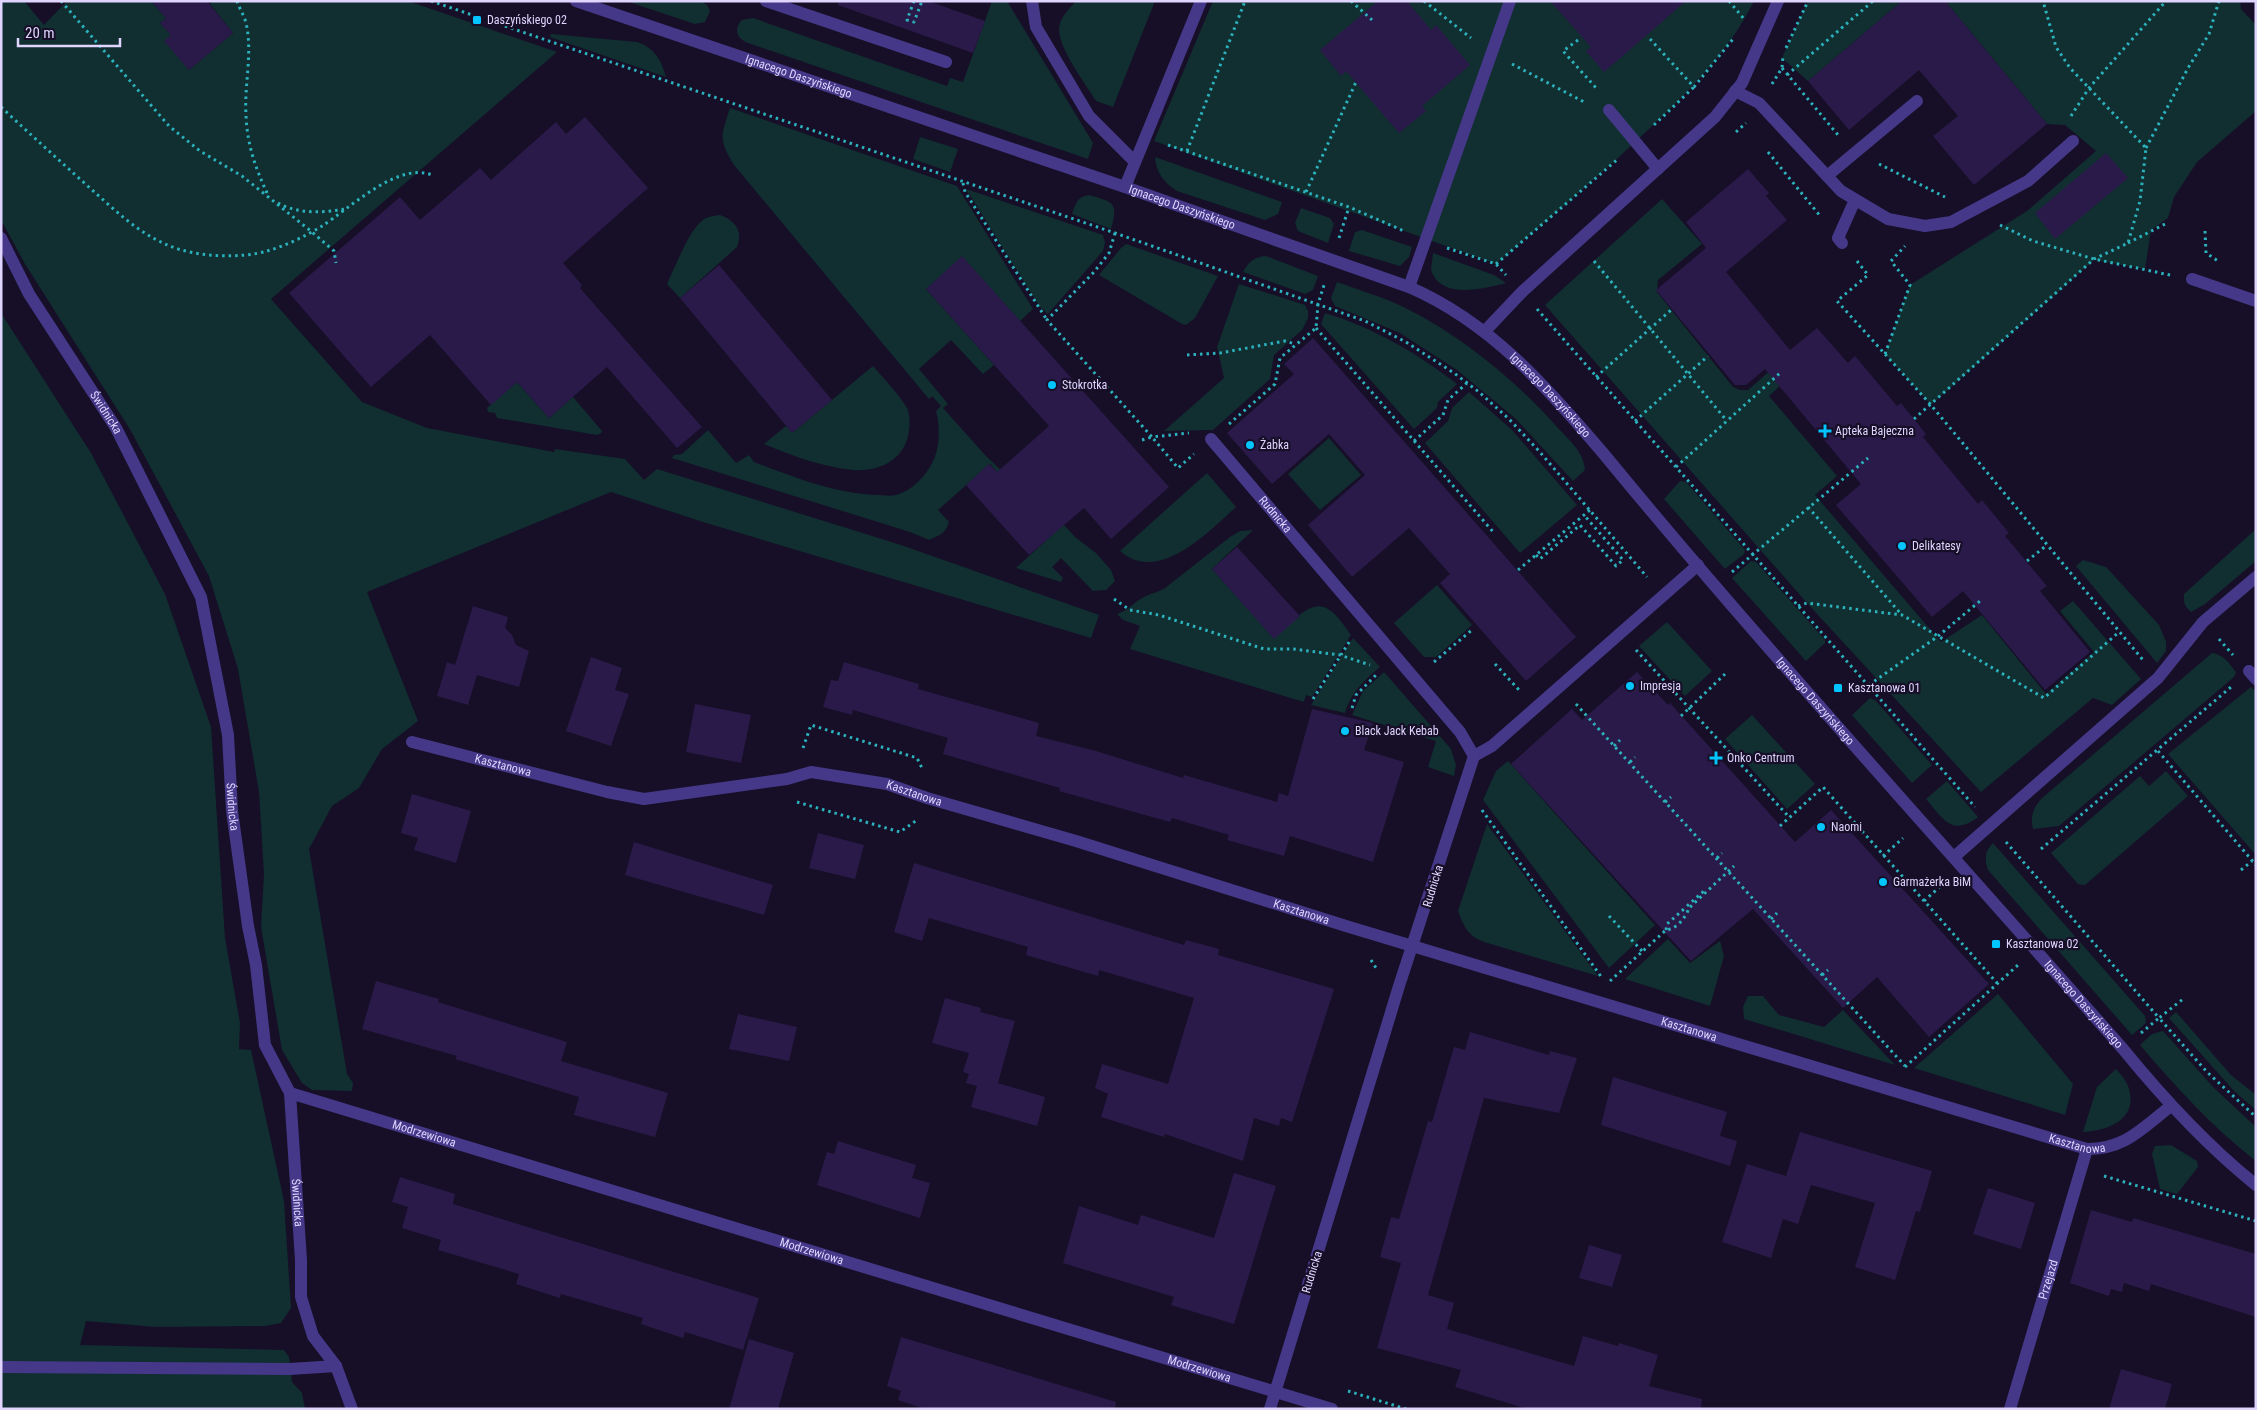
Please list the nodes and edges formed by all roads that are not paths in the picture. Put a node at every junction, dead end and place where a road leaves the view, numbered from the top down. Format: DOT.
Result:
graph roads {
  1 [pos="576,1"];
  2 [pos="766,1"];
  3 [pos="1032,1"];
  4 [pos="1201,1"];
  5 [pos="1510,1"];
  6 [pos="1778,1"];
  7 [pos="946,62"];
  8 [pos="1736,91"];
  9 [pos="1916,101"];
  10 [pos="1609,110"];
  11 [pos="2073,141"];
  12 [pos="1135,162"];
  13 [pos="1658,169"];
  14 [pos="1826,176"];
  15 [pos="1125,187"];
  16 [pos="1855,200"];
  17 [pos="1,238"];
  18 [pos="1840,240"];
  19 [pos="2192,279"];
  20 [pos="1409,287"];
  21 [pos="2256,301"];
  22 [pos="1485,331"];
  23 [pos="1211,439"];
  24 [pos="1698,566"];
  25 [pos="2256,577"];
  26 [pos="412,742"];
  27 [pos="1474,756"];
  28 [pos="1954,857"];
  29 [pos="1414,946"];
  30 [pos="290,1093"];
  31 [pos="2171,1106"];
  32 [pos="2087,1149"];
  33 [pos="2256,1185"];
  34 [pos="336,1366"];
  35 [pos="1,1367"];
  36 [pos="1275,1392"];
  37 [pos="352,1409"];
  38 [pos="1270,1409"];
  39 [pos="1332,1409"];
  40 [pos="2010,1409"];
  1 -- 15 [label="street, Ignacego Daszyńskiego"];
  2 -- 7 [label="street"];
  3 -- 12 [label="street"];
  4 -- 12 [label="street"];
  5 -- 20 [label="street"];
  6 -- 8 [label="street"];
  8 -- 13 [label="street"];
  8 -- 14 [label="street"];
  9 -- 14 [label="street"];
  10 -- 13 [label="street"];
  11 -- 16 [label="street"];
  12 -- 15 [label="street"];
  13 -- 22 [label="street"];
  14 -- 16 [label="street"];
  15 -- 20 [label="street, Ignacego Daszyńskiego"];
  16 -- 18 [label="street"];
  17 -- 30 [label="street, Świdnicka"];
  19 -- 21 [label="street"];
  20 -- 22 [label="street, Ignacego Daszyńskiego"];
  22 -- 24 [label="street, Ignacego Daszyńskiego"];
  23 -- 27 [label="street, Rudnicka"];
  24 -- 27 [label="street"];
  24 -- 28 [label="street, Ignacego Daszyńskiego"];
  25 -- 28 [label="street"];
  26 -- 29 [label="street, Kasztanowa"];
  27 -- 29 [label="street, Rudnicka"];
  28 -- 31 [label="street, Ignacego Daszyńskiego"];
  29 -- 32 [label="street, Kasztanowa"];
  29 -- 36 [label="street, Rudnicka"];
  30 -- 34 [label="street, Świdnicka"];
  30 -- 36 [label="street, Modrzewiowa"];
  31 -- 32 [label="street, Kasztanowa"];
  31 -- 33 [label="street, Ignacego Daszyńskiego"];
  32 -- 40 [label="street, Przejazd"];
  34 -- 35 [label="street"];
  34 -- 37 [label="street, Świdnicka"];
  36 -- 38 [label="street, Rudnicka"];
  36 -- 39 [label="street, Modrzewiowa"];
}
